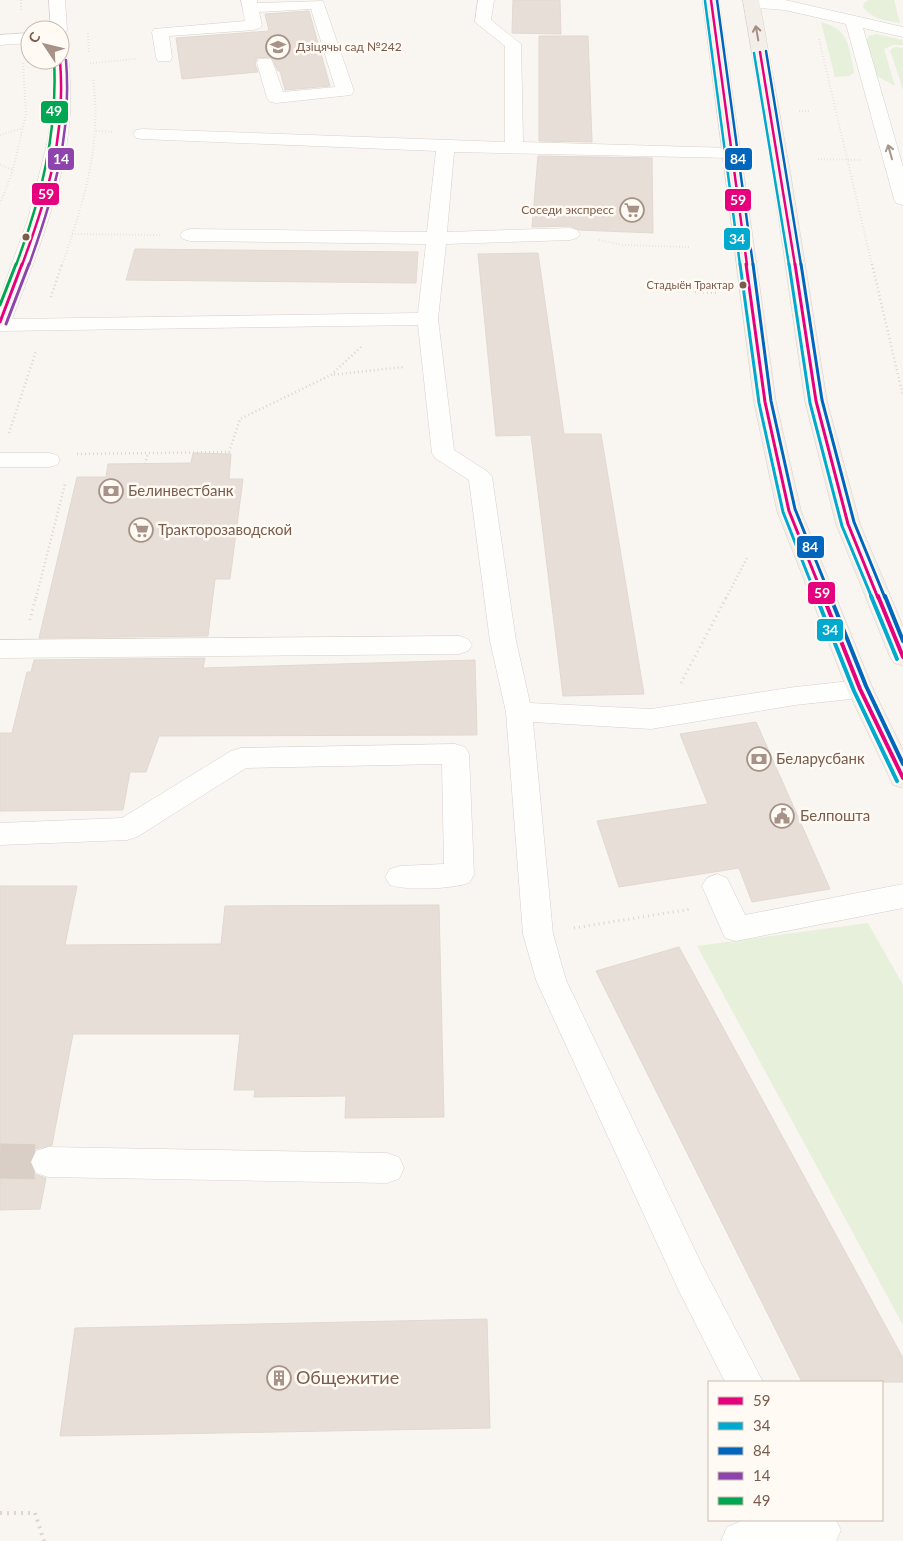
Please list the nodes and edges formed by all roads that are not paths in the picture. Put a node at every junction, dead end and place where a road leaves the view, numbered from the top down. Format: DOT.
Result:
graph roads {
  1 [pos="57,0"];
  2 [pos="486,0"];
  3 [pos="711,0"];
  4 [pos="751,2"];
  5 [pos="250,4"];
  6 [pos="58,20"];
  7 [pos="853,21"];
  8 [pos="903,32"];
  9 [pos="20,39"];
  10 [pos="0,40"];
  11 [pos="164,57"];
  12 [pos="266,62"];
  13 [pos="60,70"];
  14 [pos="142,134"];
  15 [pos="446,146"];
  16 [pos="514,148"];
  17 [pos="732,153"];
  18 [pos="902,189"];
  19 [pos="570,234"];
  20 [pos="190,235"];
  21 [pos="436,238"];
  22 [pos="428,318"];
  23 [pos="0,323"];
  24 [pos="0,460"];
  25 [pos="49,460"];
  26 [pos="459,645"];
  27 [pos="0,649"];
  28 [pos="903,657"];
  29 [pos="860,689"];
  30 [pos="519,712"];
  31 [pos="903,778"];
  32 [pos="0,834"];
  33 [pos="400,877"];
  34 [pos="717,886"];
  35 [pos="903,896"];
  36 [pos="48,1162"];
  37 [pos="388,1168"];
  38 [pos="744,1381"];
  39 [pos="821,1530"];
  40 [pos="741,1541"];
  1 -- 6 [label="street"];
  2 -- 16 [label="street"];
  3 -- 17 [label="main road"];
  4 -- 7 [label="street"];
  28 -- 4 [label="main road, one-way"];
  5 -- 11 [label="street"];
  5 -- 12 [label="street"];
  7 -- 8 [label="street"];
  18 -- 7 [label="street, one-way"];
  9 -- 10 [label="street"];
  13 -- 23 [label="street"];
  14 -- 15 [label="street"];
  15 -- 16 [label="street"];
  15 -- 21 [label="street"];
  16 -- 17 [label="street"];
  17 -- 29 [label="main road"];
  19 -- 21 [label="street"];
  20 -- 21 [label="street"];
  21 -- 22 [label="street"];
  22 -- 23 [label="street"];
  22 -- 30 [label="street"];
  24 -- 25 [label="street"];
  26 -- 27 [label="street"];
  29 -- 30 [label="street"];
  29 -- 31 [label="main road"];
  30 -- 38 [label="street"];
  32 -- 33 [label="street"];
  34 -- 35 [label="street"];
  36 -- 37 [label="street"];
  39 -- 40 [label="street"];
}
